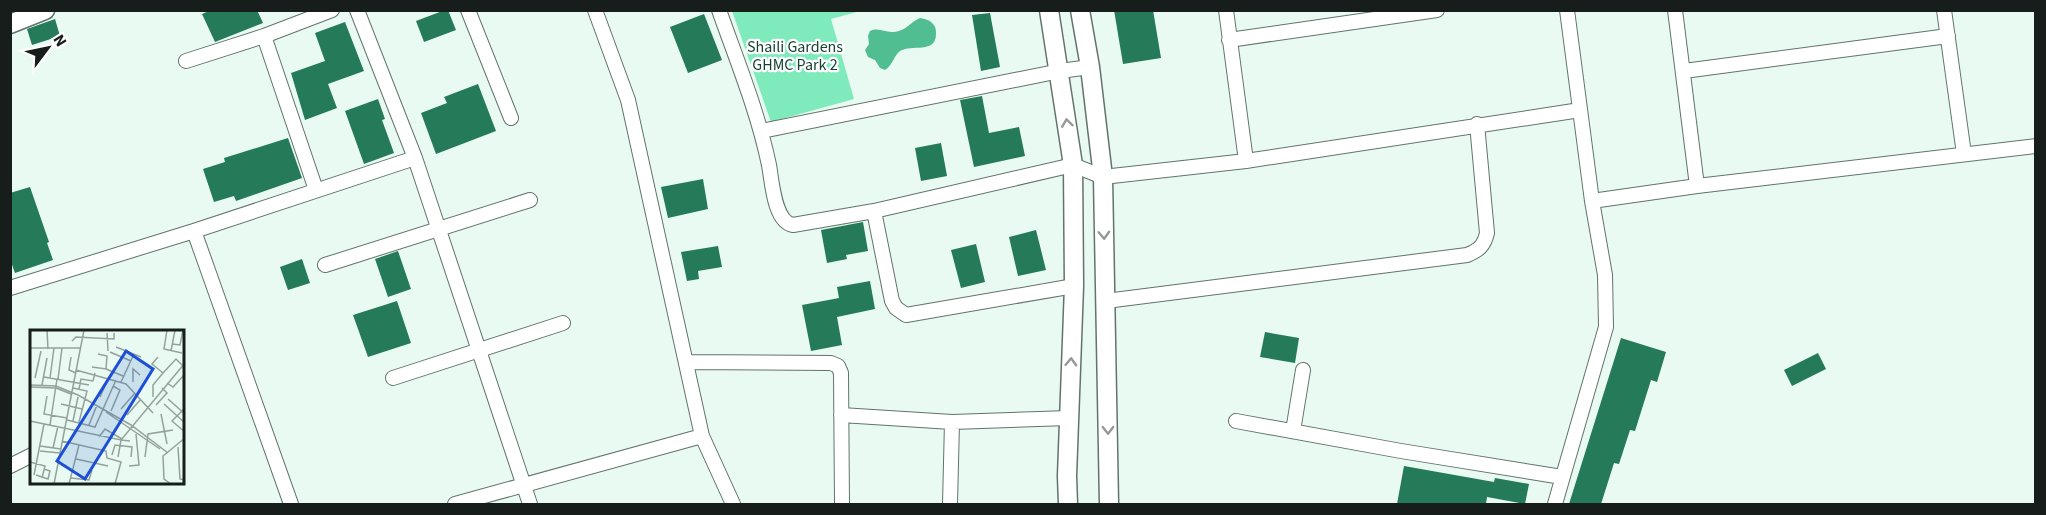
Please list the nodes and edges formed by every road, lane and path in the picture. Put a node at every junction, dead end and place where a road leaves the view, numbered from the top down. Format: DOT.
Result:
graph roads {
  1 [pos="45,10"];
  2 [pos="332,10"];
  3 [pos="357,10"];
  4 [pos="468,10"];
  5 [pos="595,10"];
  6 [pos="719,10"];
  7 [pos="1049,10"];
  8 [pos="1080,10"];
  9 [pos="1226,10"];
  10 [pos="1437,10"];
  11 [pos="1567,10"];
  12 [pos="1675,10"];
  13 [pos="1944,10"];
  14 [pos="1349,17"];
  15 [pos="10,24"];
  16 [pos="264,36"];
  17 [pos="1948,36"];
  18 [pos="1229,40"];
  19 [pos="186,61"];
  20 [pos="1090,67"];
  21 [pos="1060,71"];
  22 [pos="1684,71"];
  23 [pos="1580,110"];
  24 [pos="511,118"];
  25 [pos="1477,124"];
  26 [pos="762,131"];
  27 [pos="2036,146"];
  28 [pos="1964,154"];
  29 [pos="415,158"];
  30 [pos="1246,161"];
  31 [pos="1073,165"];
  32 [pos="1103,177"];
  33 [pos="1697,186"];
  34 [pos="316,190"];
  35 [pos="530,200"];
  36 [pos="1592,201"];
  37 [pos="874,211"];
  38 [pos="439,230"];
  39 [pos="194,231"];
  40 [pos="325,265"];
  41 [pos="1074,286"];
  42 [pos="10,288"];
  43 [pos="1106,301"];
  44 [pos="563,323"];
  45 [pos="478,350"];
  46 [pos="686,362"];
  47 [pos="1303,370"];
  48 [pos="393,378"];
  49 [pos="841,415"];
  50 [pos="1069,418"];
  51 [pos="1236,421"];
  52 [pos="952,422"];
  53 [pos="1293,432"];
  54 [pos="702,436"];
  55 [pos="30,456"];
  56 [pos="10,466"];
  57 [pos="1563,477"];
  58 [pos="522,485"];
  59 [pos="291,504"];
  60 [pos="455,504"];
  61 [pos="530,504"];
  62 [pos="734,504"];
  63 [pos="842,504"];
  64 [pos="950,504"];
  65 [pos="1068,504"];
  66 [pos="1109,504"];
  67 [pos="1555,504"];
  1 -- 15 [label="street"];
  2 -- 16 [label="street"];
  3 -- 29 [label="street"];
  4 -- 24 [label="street"];
  5 -- 46 [label="street"];
  6 -- 26 [label="street"];
  7 -- 21 [label="street"];
  8 -- 20 [label="street"];
  9 -- 18 [label="street"];
  10 -- 14 [label="street"];
  11 -- 23 [label="street"];
  12 -- 22 [label="street"];
  13 -- 17 [label="street"];
  14 -- 18 [label="street"];
  16 -- 19 [label="street"];
  16 -- 34 [label="street"];
  17 -- 22 [label="street"];
  17 -- 28 [label="street"];
  18 -- 30 [label="street"];
  20 -- 21 [label="street"];
  20 -- 32 [label="street"];
  21 -- 26 [label="street"];
  31 -- 21 [label="street, one-way"];
  22 -- 33 [label="street"];
  23 -- 25 [label="street"];
  23 -- 36 [label="street"];
  25 -- 30 [label="street"];
  25 -- 43 [label="street"];
  26 -- 37 [label="street"];
  27 -- 28 [label="street"];
  28 -- 33 [label="street"];
  29 -- 34 [label="street"];
  29 -- 38 [label="street"];
  30 -- 32 [label="street"];
  31 -- 32 [label="street"];
  31 -- 37 [label="street"];
  31 -- 41 [label="street"];
  32 -- 43 [label="street, one-way"];
  33 -- 36 [label="street"];
  34 -- 39 [label="street"];
  35 -- 38 [label="street"];
  36 -- 57 [label="street"];
  37 -- 41 [label="street"];
  38 -- 40 [label="street"];
  38 -- 45 [label="street"];
  39 -- 42 [label="street"];
  39 -- 59 [label="street"];
  50 -- 41 [label="street, one-way"];
  43 -- 66 [label="street, one-way"];
  44 -- 45 [label="street"];
  45 -- 48 [label="street"];
  45 -- 58 [label="street"];
  46 -- 49 [label="street"];
  46 -- 54 [label="street"];
  47 -- 53 [label="street"];
  49 -- 52 [label="street"];
  49 -- 63 [label="street"];
  50 -- 52 [label="street"];
  50 -- 65 [label="street"];
  51 -- 53 [label="street"];
  52 -- 64 [label="street"];
  53 -- 57 [label="street"];
  54 -- 58 [label="street"];
  54 -- 62 [label="street"];
  55 -- 56 [label="street"];
  57 -- 67 [label="street"];
  58 -- 60 [label="street"];
  58 -- 61 [label="street"];
}
